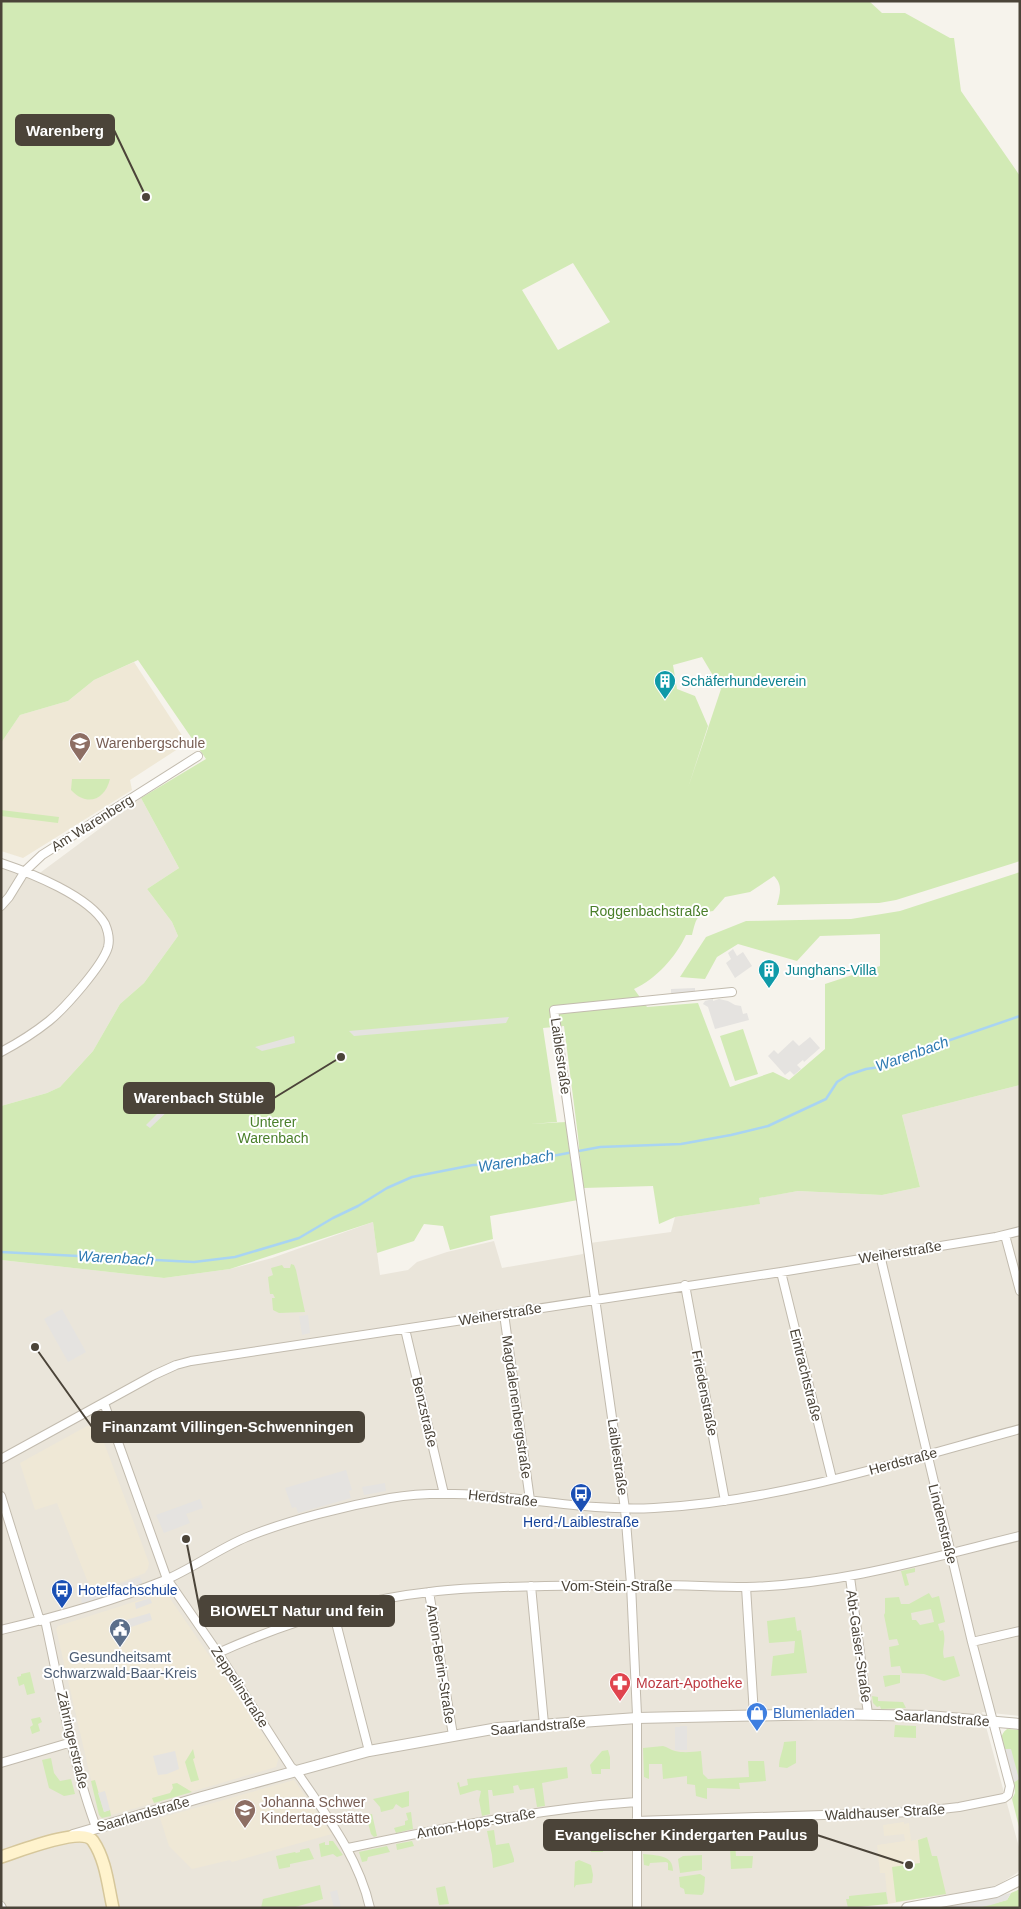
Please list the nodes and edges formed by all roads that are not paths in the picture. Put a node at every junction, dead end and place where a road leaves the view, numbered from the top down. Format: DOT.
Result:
graph roads {
  1 [pos="198,756"];
  2 [pos="1,863"];
  3 [pos="25,871"];
  4 [pos="1,906"];
  5 [pos="732,992"];
  6 [pos="1,1052"];
  7 [pos="1020,1231"];
  8 [pos="1005,1235"];
  9 [pos="880,1255"];
  10 [pos="781,1272"];
  11 [pos="685,1285"];
  12 [pos="1020,1291"];
  13 [pos="595,1300"];
  14 [pos="504,1314"];
  15 [pos="406,1329"];
  16 [pos="104,1403"];
  17 [pos="1020,1429"];
  18 [pos="926,1455"];
  19 [pos="1,1458"];
  20 [pos="832,1479"];
  21 [pos="444,1494"];
  22 [pos="1,1496"];
  23 [pos="530,1500"];
  24 [pos="725,1501"];
  25 [pos="625,1509"];
  26 [pos="1020,1536"];
  27 [pos="951,1553"];
  28 [pos="850,1577"];
  29 [pos="167,1579"];
  30 [pos="631,1584"];
  31 [pos="531,1586"];
  32 [pos="746,1587"];
  33 [pos="429,1592"];
  34 [pos="334,1611"];
  35 [pos="42,1621"];
  36 [pos="1,1630"];
  37 [pos="1020,1631"];
  38 [pos="972,1642"];
  39 [pos="218,1653"];
  40 [pos="868,1714"];
  41 [pos="754,1715"];
  42 [pos="637,1718"];
  43 [pos="993,1722"];
  44 [pos="544,1724"];
  45 [pos="1020,1724"];
  46 [pos="453,1735"];
  47 [pos="72,1742"];
  48 [pos="369,1751"];
  49 [pos="1,1763"];
  50 [pos="296,1770"];
  51 [pos="1009,1791"];
  52 [pos="636,1802"];
  53 [pos="636,1822"];
  54 [pos="96,1827"];
  55 [pos="69,1837"];
  56 [pos="348,1848"];
  57 [pos="1,1857"];
  58 [pos="102,1860"];
  59 [pos="1020,1880"];
  60 [pos="113,1908"];
  61 [pos="370,1908"];
  62 [pos="637,1908"];
  63 [pos="907,1908"];
  1 -- 3 [label="street, Am Warenberg"];
  2 -- 3 [label="street"];
  3 -- 4 [label="street, Am Warenberg"];
  3 -- 6 [label="street"];
  5 -- 13 [label="street, Laiblestraße"];
  7 -- 8 [label="street, Weiherstraße"];
  8 -- 9 [label="street, Weiherstraße"];
  8 -- 12 [label="street"];
  9 -- 10 [label="street, Weiherstraße"];
  9 -- 18 [label="street, Lindenstraße"];
  10 -- 11 [label="street, Weiherstraße"];
  10 -- 20 [label="street, Eintrachtstraße"];
  11 -- 13 [label="street, Weiherstraße"];
  11 -- 24 [label="street, Friedenstraße"];
  13 -- 14 [label="street, Weiherstraße"];
  13 -- 25 [label="street, Laiblestraße"];
  14 -- 15 [label="street, Weiherstraße"];
  14 -- 23 [label="street, Magdalenenbergstraße"];
  15 -- 16 [label="street, Weiherstraße"];
  15 -- 21 [label="street, Benzstraße"];
  16 -- 19 [label="street, Weiherstraße"];
  16 -- 29 [label="street, Zeppelinstraße"];
  17 -- 18 [label="street, Herdstraße"];
  18 -- 20 [label="street, Herdstraße"];
  18 -- 27 [label="street, Lindenstraße"];
  20 -- 24 [label="street, Herdstraße"];
  21 -- 23 [label="street, Herdstraße"];
  21 -- 29 [label="street, Herdstraße"];
  22 -- 35 [label="street, Zähringerstraße"];
  23 -- 25 [label="street, Herdstraße"];
  24 -- 25 [label="street, Herdstraße"];
  25 -- 30 [label="street, Laiblestraße"];
  26 -- 27 [label="street, Vom-Stein-Straße"];
  27 -- 28 [label="street, Vom-Stein-Straße"];
  27 -- 38 [label="street, Lindenstraße"];
  28 -- 32 [label="street, Vom-Stein-Straße"];
  28 -- 40 [label="street, Abt-Gaiser-Straße"];
  29 -- 35 [label="street, Herdstraße"];
  29 -- 39 [label="street, Zeppelinstraße"];
  30 -- 31 [label="street, Vom-Stein-Straße"];
  30 -- 32 [label="street, Vom-Stein-Straße"];
  30 -- 42 [label="street, Laiblestraße"];
  31 -- 33 [label="street, Vom-Stein-Straße"];
  31 -- 44 [label="street"];
  32 -- 41 [label="street"];
  33 -- 34 [label="street, Vom-Stein-Straße"];
  33 -- 46 [label="street, Anton-Berin-Straße"];
  34 -- 39 [label="street, Vom-Stein-Straße"];
  34 -- 48 [label="street"];
  35 -- 36 [label="street, Herdstraße"];
  35 -- 47 [label="street, Zähringerstraße"];
  37 -- 38 [label="street"];
  38 -- 43 [label="street, Lindenstraße"];
  39 -- 50 [label="street, Zeppelinstraße"];
  40 -- 41 [label="street, Saarlandstraße"];
  40 -- 43 [label="street, Saarlandstraße"];
  41 -- 42 [label="street, Saarlandstraße"];
  42 -- 44 [label="street, Saarlandstraße"];
  42 -- 52 [label="street, Laiblestraße"];
  43 -- 45 [label="street, Saarlandstraße"];
  43 -- 51 [label="street, Lindenstraße"];
  44 -- 46 [label="street, Saarlandstraße"];
  46 -- 48 [label="street, Saarlandstraße"];
  47 -- 49 [label="street"];
  47 -- 54 [label="street, Zähringerstraße"];
  48 -- 50 [label="street, Saarlandstraße"];
  50 -- 54 [label="street, Saarlandstraße"];
  50 -- 56 [label="street, Zeppelinstraße"];
  51 -- 53 [label="street, Waldhauser Straße"];
  52 -- 53 [label="street, Laiblestraße"];
  52 -- 56 [label="street, Anton-Hops-Straße"];
  53 -- 62 [label="street, Laiblestraße"];
  54 -- 55 [label="street, Saarlandstraße"];
  54 -- 58 [label="street, Zähringerstraße"];
  55 -- 57 [label="main road"];
  55 -- 58 [label="main road, Zähringerstraße"];
  56 -- 61 [label="street, Zeppelinstraße"];
  58 -- 60 [label="main road, Zähringerstraße"];
  59 -- 63 [label="street"];
}
